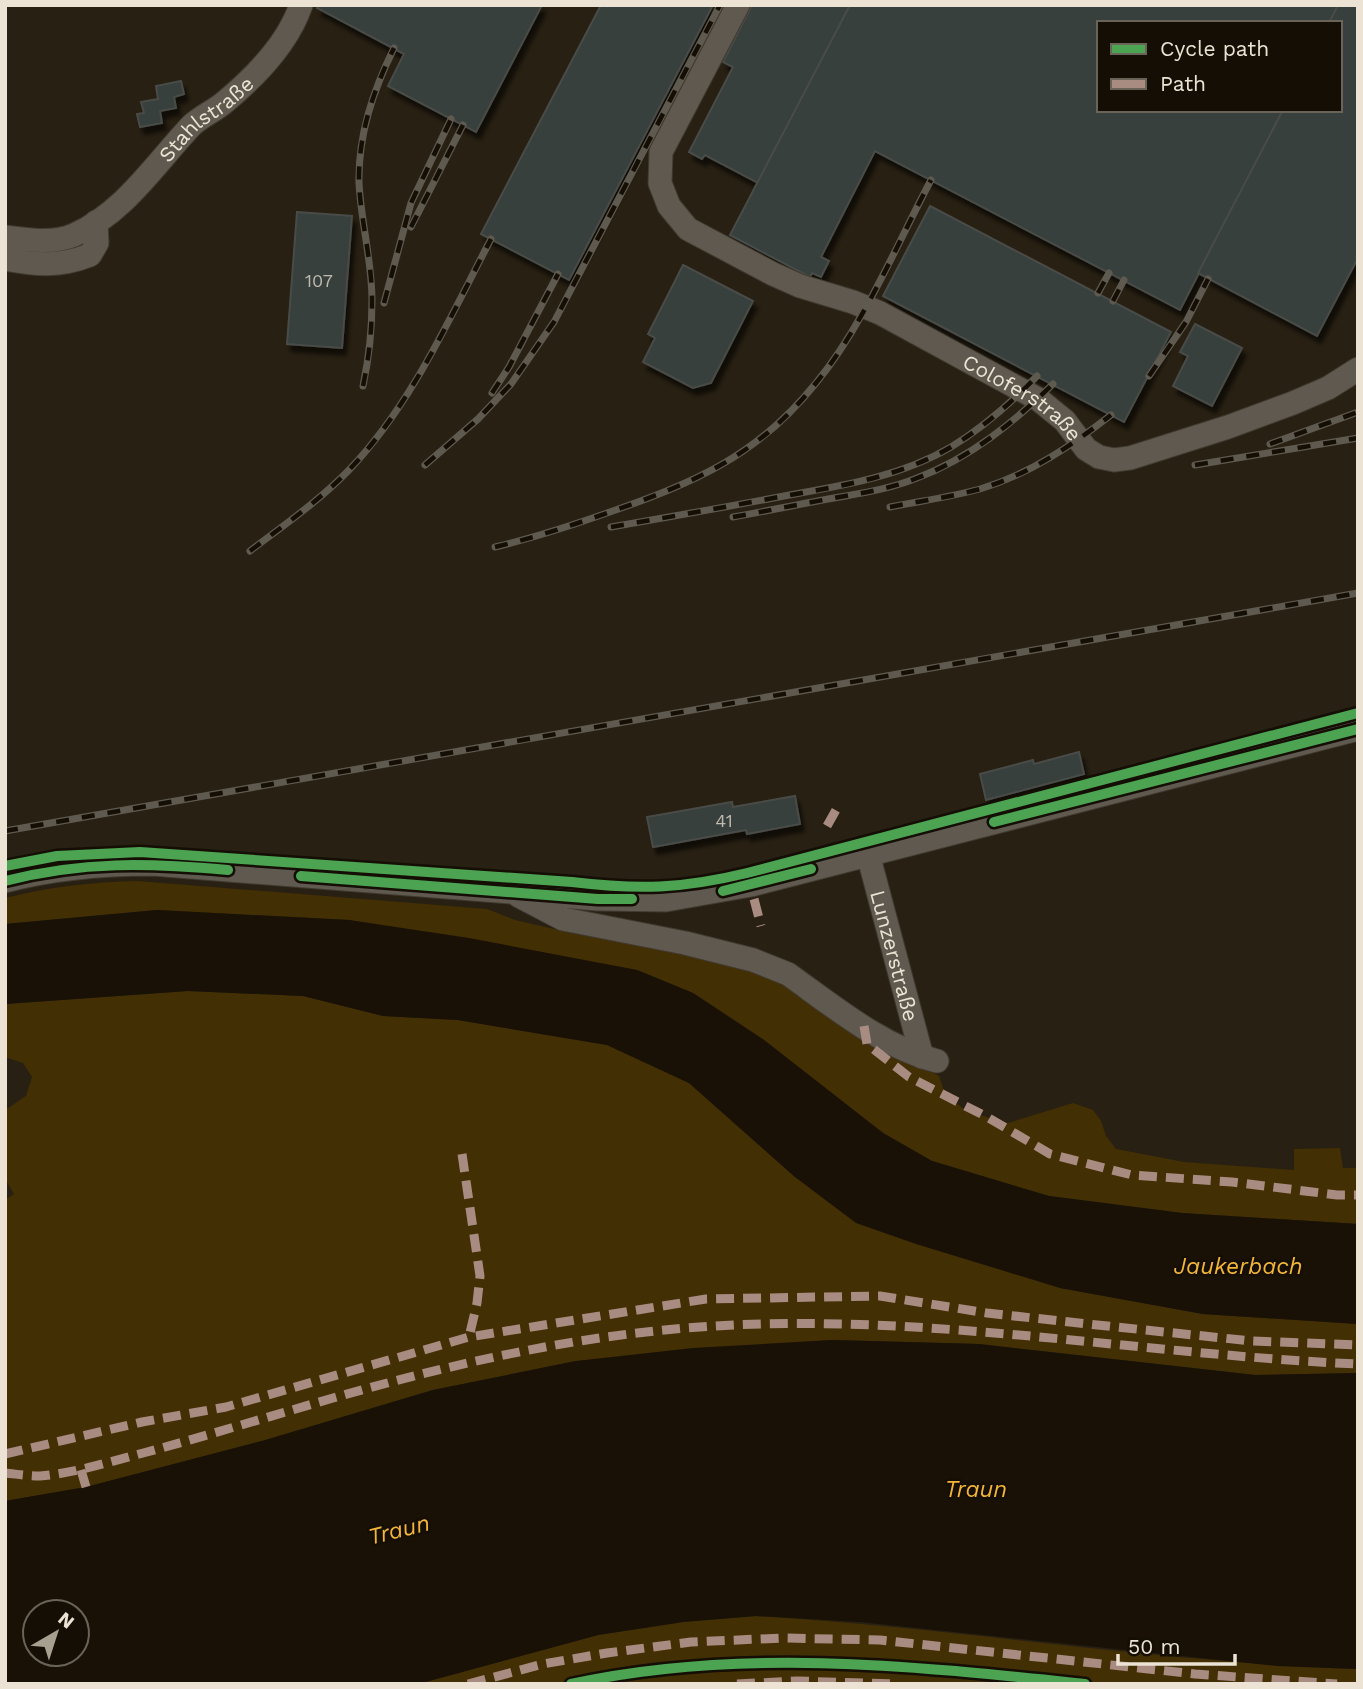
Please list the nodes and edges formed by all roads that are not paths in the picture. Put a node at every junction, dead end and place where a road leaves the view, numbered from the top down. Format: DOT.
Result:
graph roads {
  1 [pos="301,5"];
  2 [pos="738,5"];
  3 [pos="96,222"];
  4 [pos="5,237"];
  5 [pos="5,260"];
  6 [pos="1358,369"];
  7 [pos="1358,729"];
  8 [pos="868,854"];
  9 [pos="5,881"];
  10 [pos="513,892"];
  1 -- 3 [label="street, Stahlstraße"];
  2 -- 6 [label="street, Coloferstraße"];
  3 -- 4 [label="street, Stahlstraße"];
  3 -- 5 [label="street"];
  7 -- 8 [label="street"];
  8 -- 10 [label="street"];
  8 -- 10 [label="street, Lunzerstraße"];
  9 -- 10 [label="street"];
}
